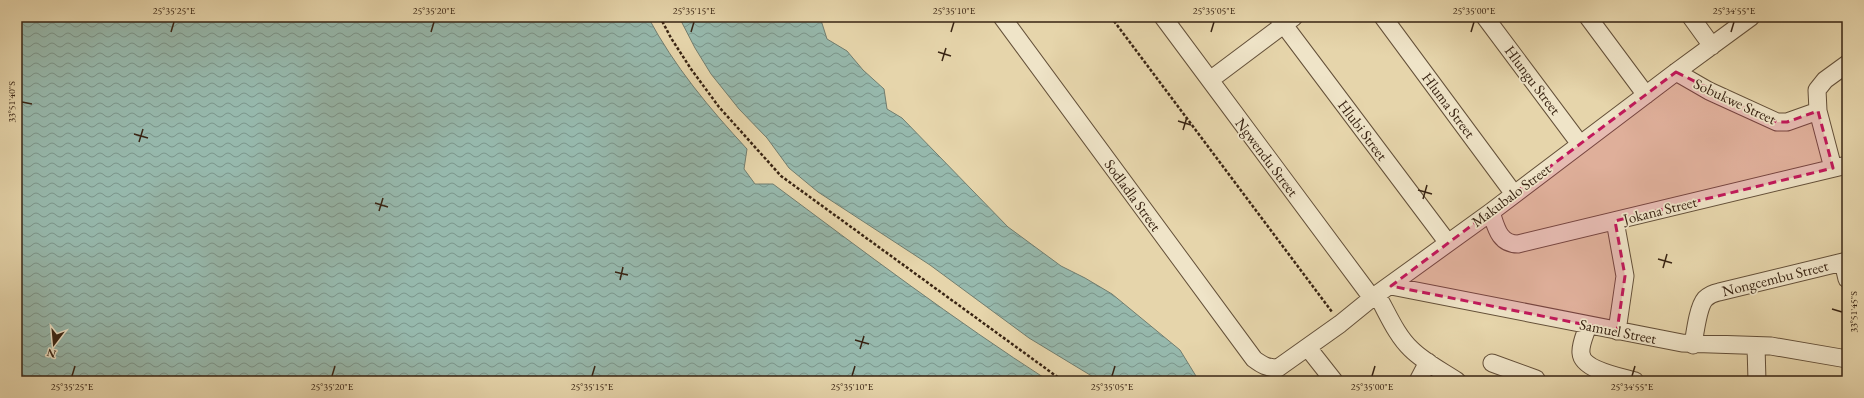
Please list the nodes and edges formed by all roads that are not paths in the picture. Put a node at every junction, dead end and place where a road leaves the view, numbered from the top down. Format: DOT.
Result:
graph roads {
  1 [pos="1002,17"];
  2 [pos="1163,17"];
  3 [pos="1383,17"];
  4 [pos="1485,17"];
  5 [pos="1588,17"];
  6 [pos="1691,17"];
  7 [pos="1751,17"];
  8 [pos="1286,20"];
  9 [pos="1712,46"];
  10 [pos="1847,64"];
  11 [pos="1676,72"];
  12 [pos="1210,80"];
  13 [pos="1646,94"];
  14 [pos="1818,111"];
  15 [pos="1580,144"];
  16 [pos="1840,166"];
  17 [pos="1514,194"];
  18 [pos="1491,212"];
  19 [pos="1616,221"];
  20 [pos="1448,243"];
  21 [pos="1845,261"];
  22 [pos="1847,278"];
  23 [pos="1380,293"];
  24 [pos="1588,325"];
  25 [pos="1617,331"];
  26 [pos="1693,345"];
  27 [pos="1756,346"];
  28 [pos="1308,348"];
  29 [pos="1847,359"];
  30 [pos="1428,362"];
  31 [pos="1492,363"];
  32 [pos="1269,368"];
  33 [pos="1334,381"];
  34 [pos="1418,381"];
  35 [pos="1457,381"];
  36 [pos="1537,381"];
  37 [pos="1635,381"];
  38 [pos="1757,381"];
  1 -- 32 [label="street, Sodladla Street"];
  2 -- 12 [label="street, Ngwendu Street"];
  3 -- 17 [label="street, Hluma Street"];
  4 -- 15 [label="street, Hlungu Street"];
  5 -- 13 [label="street"];
  6 -- 9 [label="street"];
  7 -- 9 [label="street, Makubalo Street"];
  8 -- 12 [label="street"];
  8 -- 20 [label="street, Hlubi Street"];
  9 -- 11 [label="street, Makubalo Street"];
  10 -- 14 [label="street"];
  11 -- 13 [label="street, Makubalo Street"];
  11 -- 14 [label="street, Sobukwe Street"];
  12 -- 23 [label="street, Ngwendu Street"];
  13 -- 15 [label="street, Makubalo Street"];
  14 -- 16 [label="street"];
  15 -- 17 [label="street, Makubalo Street"];
  16 -- 19 [label="street, Jokana Street"];
  17 -- 18 [label="street, Makubalo Street"];
  18 -- 19 [label="street, Jokana Street"];
  18 -- 20 [label="street, Makubalo Street"];
  19 -- 25 [label="street"];
  20 -- 23 [label="street, Makubalo Street"];
  21 -- 22 [label="street"];
  21 -- 26 [label="street, Nongcembu Street"];
  23 -- 24 [label="street, Samuel Street"];
  23 -- 28 [label="street, Makubalo Street"];
  23 -- 30 [label="street, Ngwendu Street"];
  24 -- 25 [label="street, Samuel Street"];
  24 -- 37 [label="street"];
  25 -- 26 [label="street, Samuel Street"];
  26 -- 27 [label="street, Samuel Street"];
  27 -- 29 [label="street, Samuel Street"];
  27 -- 38 [label="street"];
  28 -- 32 [label="street, Makubalo Street"];
  28 -- 33 [label="street"];
  30 -- 34 [label="street"];
  30 -- 35 [label="street, Ngwendu Street"];
  31 -- 36 [label="street"];
}
